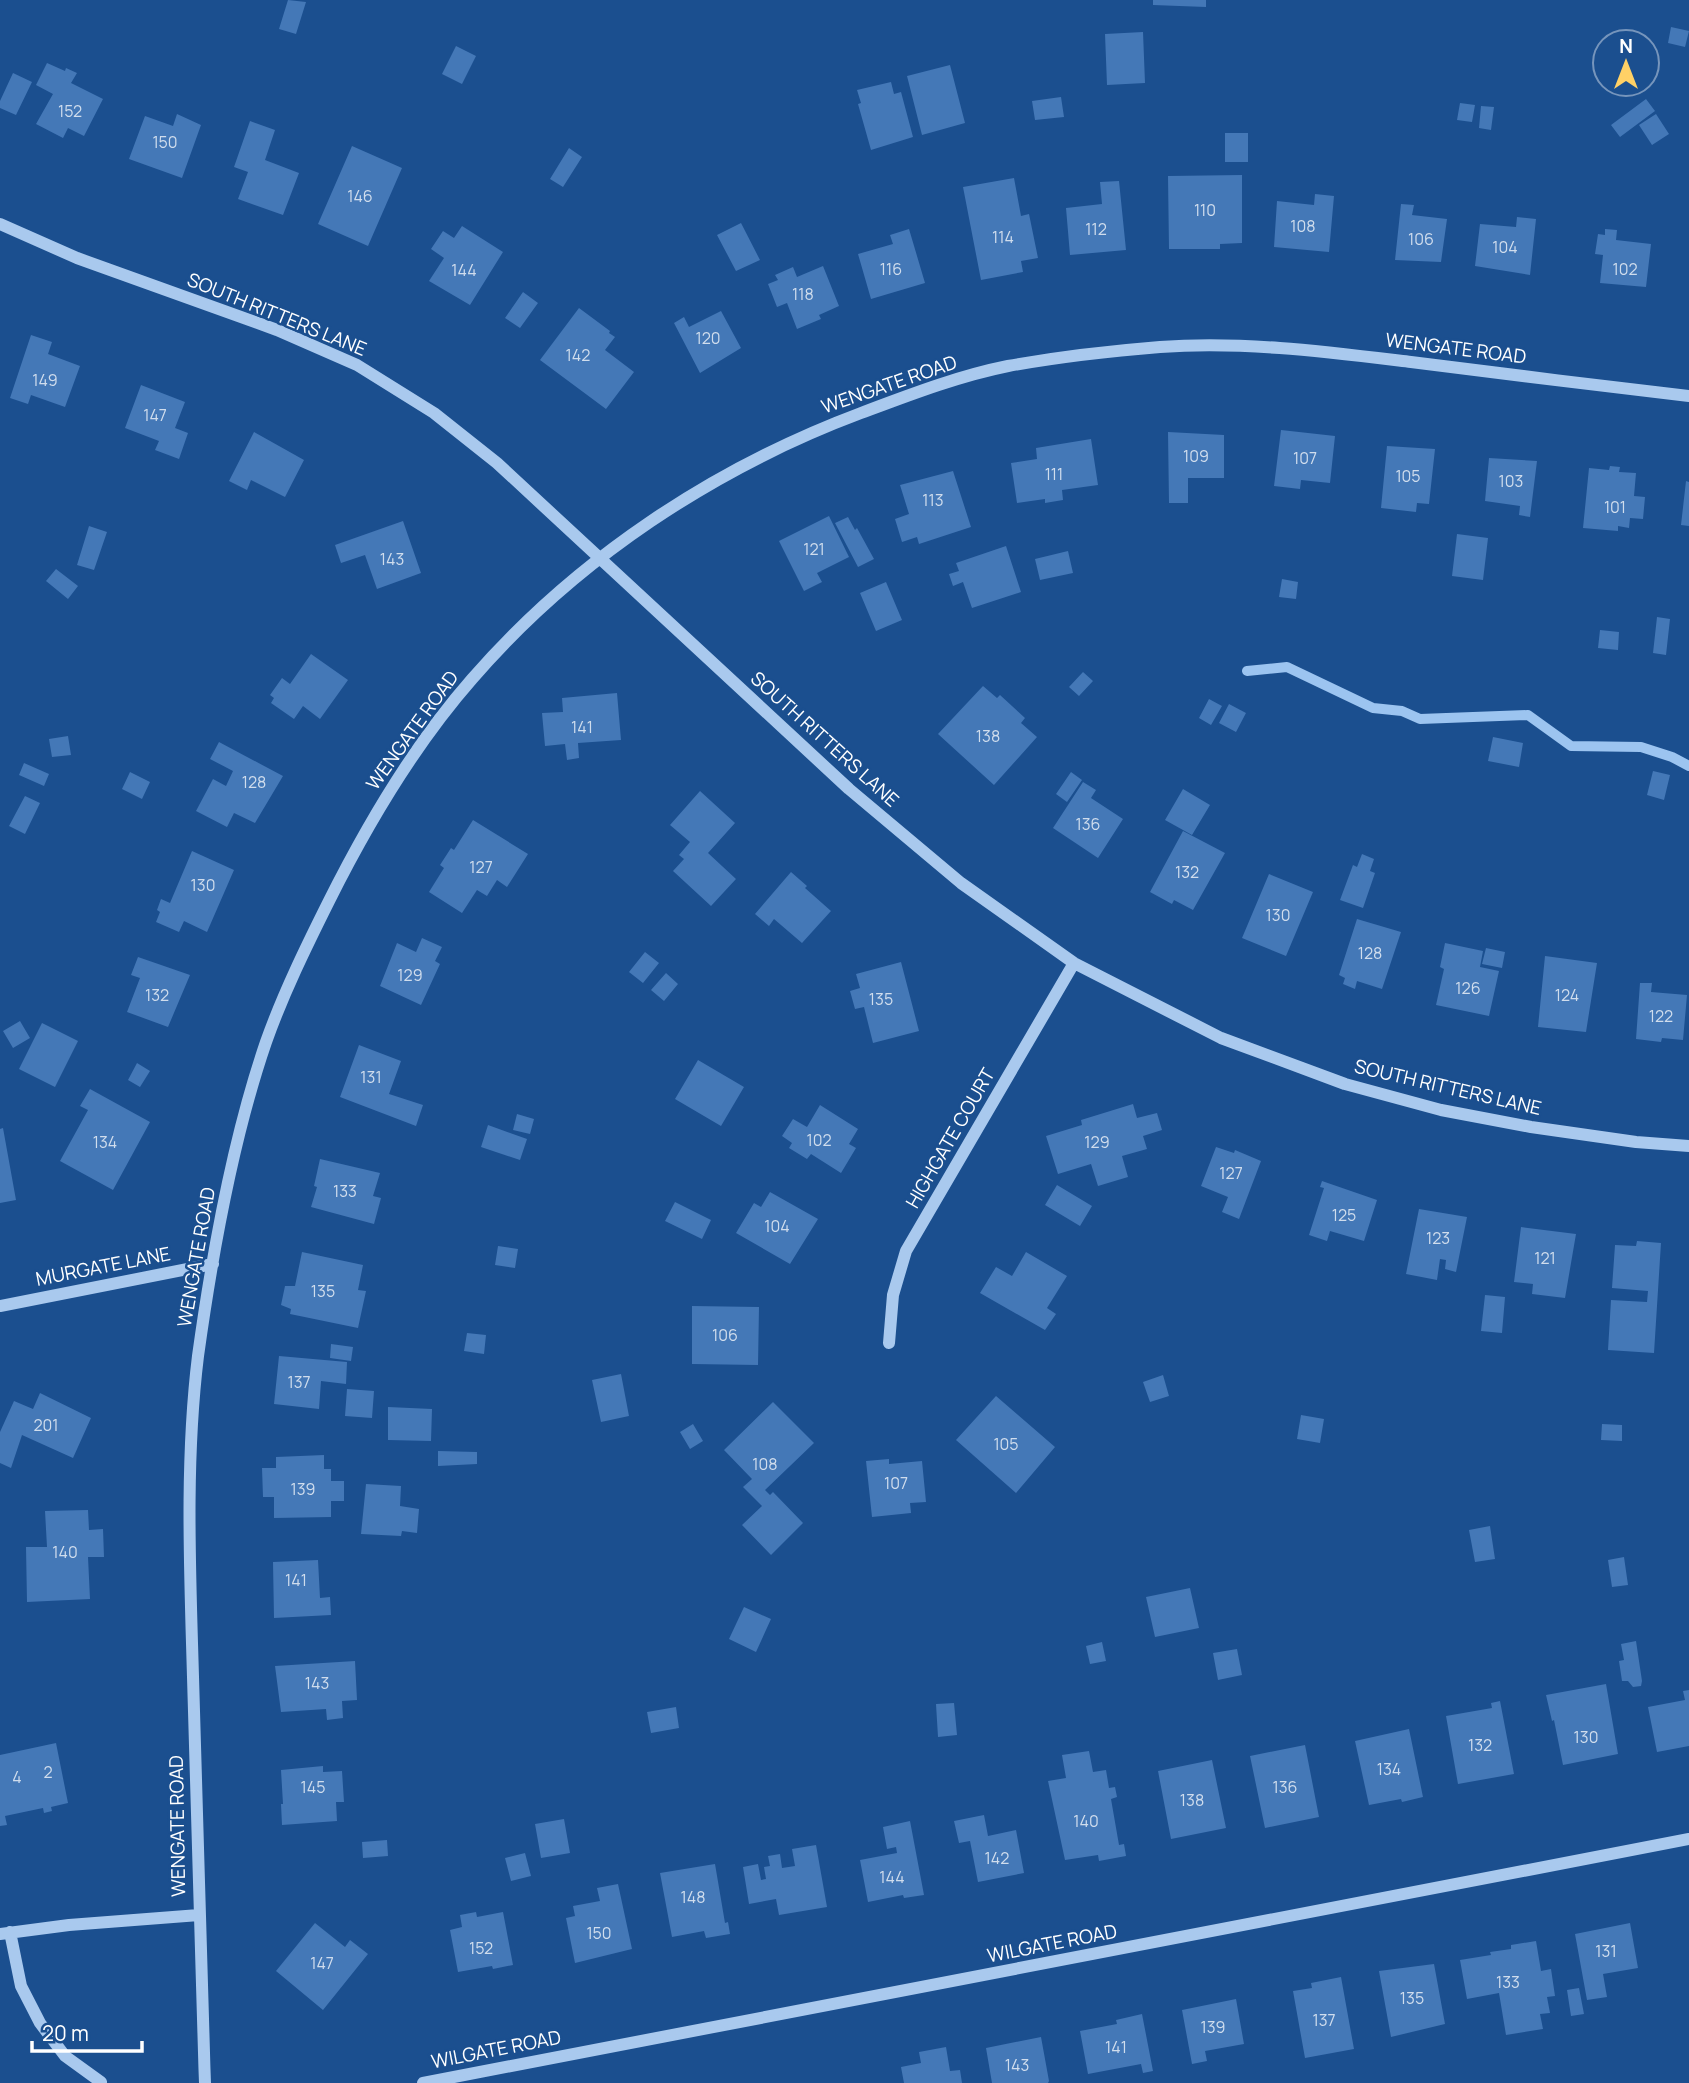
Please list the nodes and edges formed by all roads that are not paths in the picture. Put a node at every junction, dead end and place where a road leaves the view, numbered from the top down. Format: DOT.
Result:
graph roads {
  1 [pos="0,224"];
  2 [pos="1689,396"];
  3 [pos="599,558"];
  4 [pos="1074,963"];
  5 [pos="1689,1146"];
  6 [pos="213,1264"];
  7 [pos="0,1306"];
  8 [pos="890,1343"];
  9 [pos="1689,1839"];
  10 [pos="199,1915"];
  11 [pos="5,1933"];
  12 [pos="101,2082"];
  13 [pos="205,2083"];
  14 [pos="423,2083"];
  1 -- 3 [label="street, SOUTH RITTERS LANE"];
  2 -- 3 [label="street, WENGATE ROAD"];
  3 -- 4 [label="street, SOUTH RITTERS LANE"];
  3 -- 6 [label="street, WENGATE ROAD"];
  4 -- 5 [label="street, SOUTH RITTERS LANE"];
  4 -- 8 [label="street, HIGHGATE COURT"];
  6 -- 7 [label="street, MURGATE LANE"];
  6 -- 10 [label="street, WENGATE ROAD"];
  9 -- 14 [label="street, WILGATE ROAD"];
  10 -- 11 [label="street"];
  10 -- 13 [label="street, WENGATE ROAD"];
  11 -- 12 [label="street"];
}
